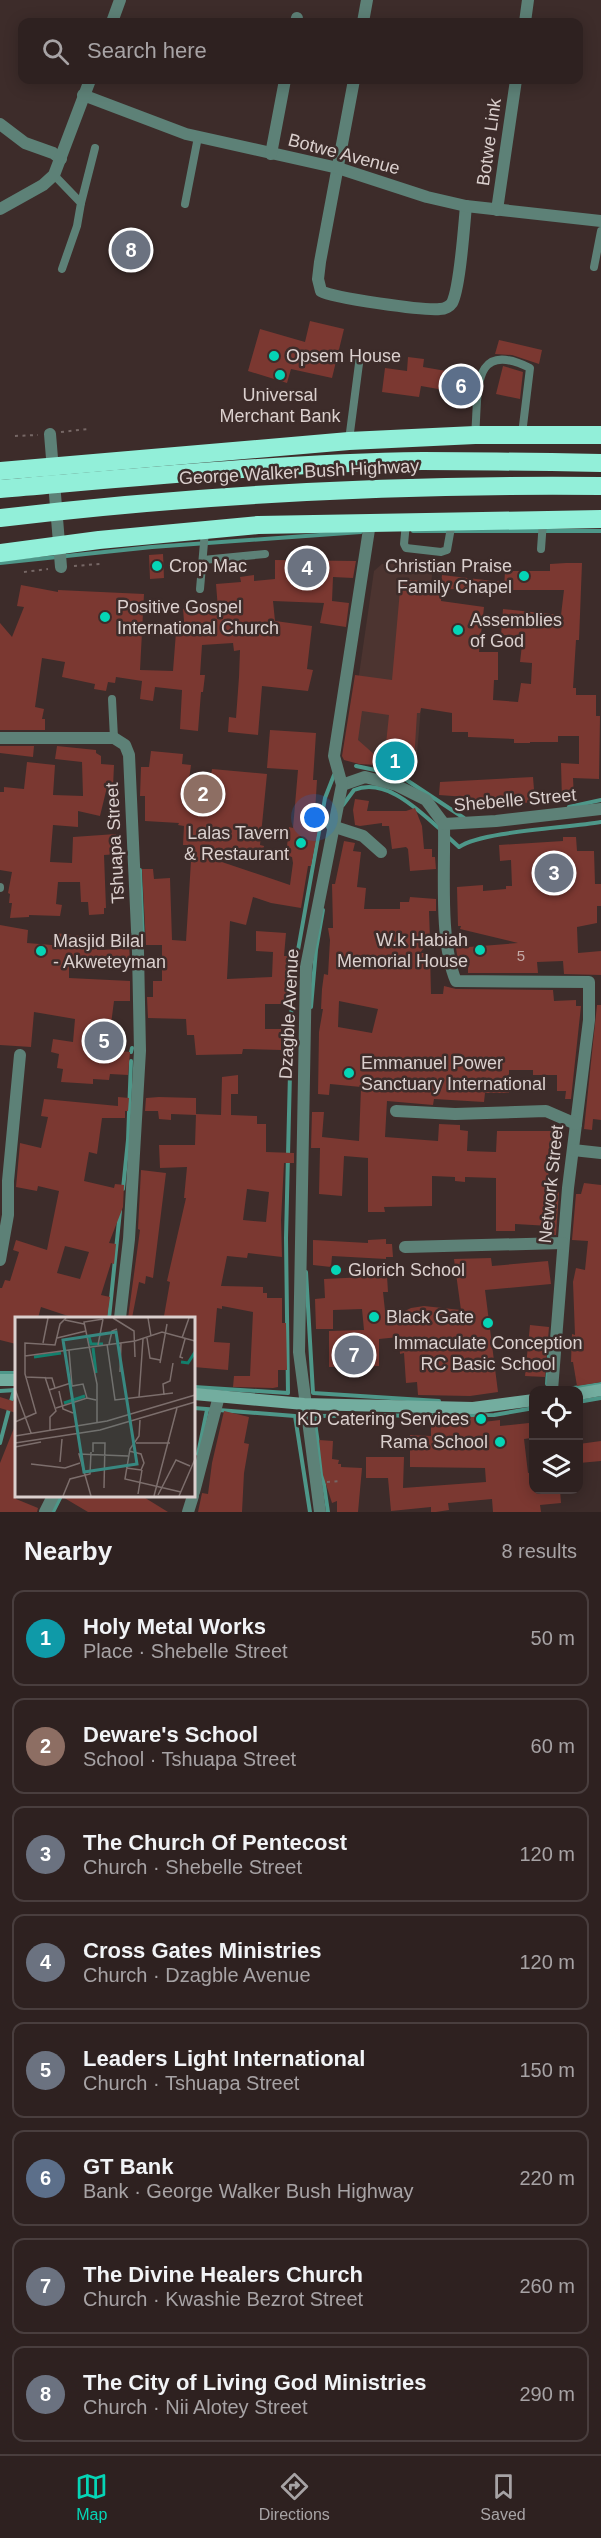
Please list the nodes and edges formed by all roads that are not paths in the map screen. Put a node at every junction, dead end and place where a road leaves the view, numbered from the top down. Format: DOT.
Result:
graph roads {
  1 [pos="120,0"];
  2 [pos="367,0"];
  3 [pos="528,0"];
  4 [pos="113,18"];
  5 [pos="364,18"];
  6 [pos="526,18"];
  7 [pos="88,84"];
  8 [pos="284,84"];
  9 [pos="353,84"];
  10 [pos="515,84"];
  11 [pos="84,95"];
  12 [pos="0,124"];
  13 [pos="198,137"];
  14 [pos="95,148"];
  15 [pos="271,154"];
  16 [pos="62,159"];
  17 [pos="338,168"];
  18 [pos="54,175"];
  19 [pos="81,203"];
  20 [pos="185,204"];
  21 [pos="466,206"];
  22 [pos="0,209"];
  23 [pos="497,210"];
  24 [pos="601,220"];
  25 [pos="601,231"];
  26 [pos="594,267"];
  27 [pos="62,269"];
  28 [pos="360,356"];
  29 [pos="50,434"];
  30 [pos="475,435"];
  31 [pos="522,435"];
  32 [pos="601,435"];
  33 [pos="349,441"];
  34 [pos="601,463"];
  35 [pos="0,471"];
  36 [pos="601,486"];
  37 [pos="0,489"];
  38 [pos="0,518"];
  39 [pos="601,519"];
  40 [pos="543,520"];
  41 [pos="406,521"];
  42 [pos="452,521"];
  43 [pos="369,523"];
  44 [pos="205,529"];
  45 [pos="542,549"];
  46 [pos="0,553"];
  47 [pos="265,554"];
  48 [pos="202,560"];
  49 [pos="61,567"];
  50 [pos="200,588"];
  51 [pos="112,699"];
  52 [pos="0,738"];
  53 [pos="114,738"];
  54 [pos="342,785"];
  55 [pos="601,809"];
  56 [pos="444,824"];
  57 [pos="332,826"];
  58 [pos="381,852"];
  59 [pos="595,1019"];
  60 [pos="20,1054"];
  61 [pos="396,1111"];
  62 [pos="576,1124"];
  63 [pos="573,1150"];
  64 [pos="601,1153"];
  65 [pos="563,1243"];
  66 [pos="405,1247"];
  67 [pos="0,1260"];
  68 [pos="120,1317"];
  69 [pos="552,1386"];
  70 [pos="601,1390"];
  71 [pos="583,1393"];
  72 [pos="195,1394"];
  73 [pos="219,1396"];
  74 [pos="529,1401"];
  75 [pos="304,1404"];
  76 [pos="195,1486"];
  77 [pos="52,1497"];
  78 [pos="192,1497"];
  79 [pos="45,1512"];
  80 [pos="188,1512"];
  81 [pos="320,1512"];
  1 -- 4 [label="street"];
  2 -- 5 [label="street"];
  3 -- 6 [label="street"];
  7 -- 11 [label="street"];
  8 -- 15 [label="street"];
  9 -- 17 [label="street"];
  10 -- 23 [label="street, Botwe Link"];
  11 -- 13 [label="street, Botwe Avenue"];
  11 -- 16 [label="street"];
  12 -- 16 [label="street"];
  13 -- 15 [label="street, Botwe Avenue"];
  13 -- 20 [label="lane"];
  14 -- 19 [label="lane"];
  15 -- 17 [label="street, Botwe Avenue"];
  16 -- 18 [label="street"];
  17 -- 21 [label="street, Botwe Avenue"];
  17 -- 21 [label="street"];
  18 -- 19 [label="lane"];
  18 -- 22 [label="street"];
  19 -- 27 [label="lane"];
  21 -- 23 [label="street, Botwe Avenue"];
  23 -- 24 [label="street, Botwe Avenue"];
  25 -- 26 [label="lane"];
  28 -- 33 [label="lane"];
  29 -- 49 [label="street"];
  30 -- 31 [label="highway"];
  30 -- 31 [label="lane"];
  30 -- 33 [label="highway"];
  31 -- 32 [label="highway"];
  33 -- 35 [label="highway"];
  34 -- 37 [label="highway, George Walker Bush Highway"];
  36 -- 38 [label="highway, George Walker Bush Highway"];
  39 -- 40 [label="highway"];
  40 -- 42 [label="highway"];
  40 -- 45 [label="lane"];
  41 -- 42 [label="highway"];
  41 -- 42 [label="lane"];
  41 -- 43 [label="highway"];
  43 -- 44 [label="highway"];
  43 -- 54 [label="street, Dzagble Avenue"];
  44 -- 46 [label="highway"];
  44 -- 48 [label="lane"];
  47 -- 48 [label="lane"];
  48 -- 50 [label="lane"];
  51 -- 53 [label="lane"];
  52 -- 53 [label="street"];
  53 -- 68 [label="street, Tshuapa Street"];
  54 -- 56 [label="street, Shebelle Street"];
  54 -- 57 [label="street, Dzagble Avenue"];
  55 -- 56 [label="street, Shebelle Street"];
  56 -- 59 [label="street, Network Street"];
  57 -- 58 [label="street"];
  57 -- 75 [label="street, Dzagble Avenue"];
  59 -- 62 [label="street, Network Street"];
  60 -- 67 [label="street"];
  61 -- 62 [label="street"];
  62 -- 63 [label="street, Network Street"];
  63 -- 64 [label="street"];
  63 -- 65 [label="street, Network Street"];
  65 -- 66 [label="street"];
  65 -- 69 [label="street, Network Street"];
  70 -- 71 [label="street"];
  72 -- 73 [label="street"];
  73 -- 75 [label="street"];
  73 -- 76 [label="street"];
  74 -- 75 [label="street"];
  75 -- 81 [label="street, Dzagble Avenue"];
  77 -- 79 [label="street"];
  78 -- 80 [label="street"];
}
